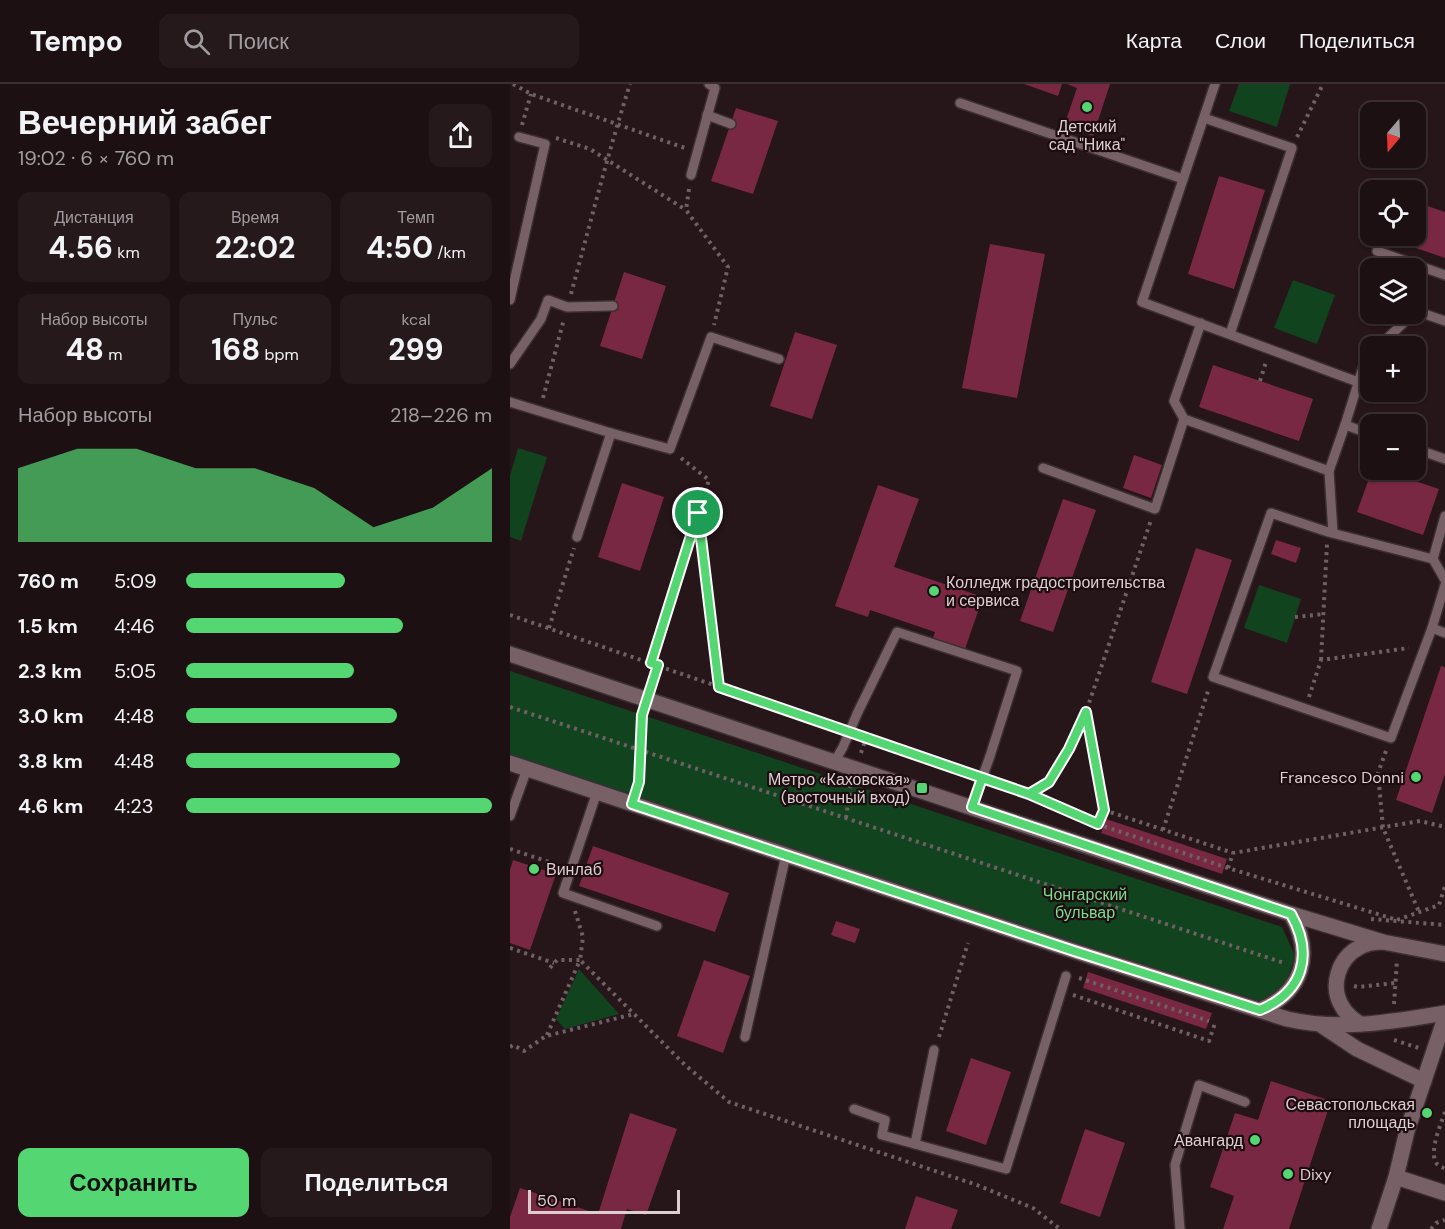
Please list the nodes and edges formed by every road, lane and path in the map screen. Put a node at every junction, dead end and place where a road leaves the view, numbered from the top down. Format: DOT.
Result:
graph roads {
  1 [pos="513,84"];
  2 [pos="630,84"];
  3 [pos="709,84"];
  4 [pos="1215,84"];
  5 [pos="1323,84"];
  6 [pos="531,94"];
  7 [pos="960,103"];
  8 [pos="707,116"];
  9 [pos="1204,118"];
  10 [pos="617,124"];
  11 [pos="730,124"];
  12 [pos="519,137"];
  13 [pos="556,138"];
  14 [pos="1292,148"];
  15 [pos="697,153"];
  16 [pos="609,160"];
  17 [pos="691,175"];
  18 [pos="1183,179"];
  19 [pos="686,210"];
  20 [pos="1377,251"];
  21 [pos="1445,275"];
  22 [pos="510,300"];
  23 [pos="613,306"];
  24 [pos="567,307"];
  25 [pos="1426,315"];
  26 [pos="1445,321"];
  27 [pos="1201,323"];
  28 [pos="1402,324"];
  29 [pos="1230,334"];
  30 [pos="1389,336"];
  31 [pos="711,337"];
  32 [pos="779,358"];
  33 [pos="510,364"];
  34 [pos="1360,376"];
  35 [pos="1358,382"];
  36 [pos="510,402"];
  37 [pos="539,411"];
  38 [pos="1184,419"];
  39 [pos="1345,425"];
  40 [pos="1360,430"];
  41 [pos="611,433"];
  42 [pos="670,448"];
  43 [pos="1426,452"];
  44 [pos="1445,459"];
  45 [pos="1043,468"];
  46 [pos="1329,471"];
  47 [pos="1155,509"];
  48 [pos="698,513"];
  49 [pos="1445,516"];
  50 [pos="1330,532"];
  51 [pos="577,537"];
  52 [pos="1433,559"];
  53 [pos="1445,580"];
  54 [pos="1445,585"];
  55 [pos="1324,614"];
  56 [pos="510,615"];
  57 [pos="1295,617"];
  58 [pos="549,628"];
  59 [pos="1432,628"];
  60 [pos="1445,633"];
  61 [pos="1425,646"];
  62 [pos="510,654"];
  63 [pos="1321,660"];
  64 [pos="651,663"];
  65 [pos="658,665"];
  66 [pos="1213,677"];
  67 [pos="719,687"];
  68 [pos="647,700"];
  69 [pos="510,707"];
  70 [pos="1305,709"];
  71 [pos="1086,712"];
  72 [pos="850,731"];
  73 [pos="1391,738"];
  74 [pos="640,750"];
  75 [pos="835,761"];
  76 [pos="510,763"];
  77 [pos="527,769"];
  78 [pos="982,778"];
  79 [pos="597,792"];
  80 [pos="1029,794"];
  81 [pos="632,804"];
  82 [pos="972,807"];
  83 [pos="1104,810"];
  84 [pos="510,816"];
  85 [pos="1098,824"];
  86 [pos="1445,827"];
  87 [pos="1383,828"];
  88 [pos="1163,830"];
  89 [pos="510,849"];
  90 [pos="1233,854"];
  91 [pos="786,855"];
  92 [pos="1228,868"];
  93 [pos="571,869"];
  94 [pos="1445,887"];
  95 [pos="570,896"];
  96 [pos="1419,912"];
  97 [pos="1291,914"];
  98 [pos="1405,917"];
  99 [pos="1438,924"];
  100 [pos="1445,925"];
  101 [pos="657,926"];
  102 [pos="1383,942"];
  103 [pos="968,943"];
  104 [pos="1400,946"];
  105 [pos="510,948"];
  106 [pos="1445,954"];
  107 [pos="580,960"];
  108 [pos="554,963"];
  109 [pos="1291,966"];
  110 [pos="548,970"];
  111 [pos="1066,976"];
  112 [pos="1086,980"];
  113 [pos="1074,986"];
  114 [pos="1260,1010"];
  115 [pos="635,1013"];
  116 [pos="1445,1013"];
  117 [pos="1445,1018"];
  118 [pos="1209,1021"];
  119 [pos="1395,1021"];
  120 [pos="1215,1023"];
  121 [pos="1360,1024"];
  122 [pos="1321,1025"];
  123 [pos="546,1036"];
  124 [pos="745,1037"];
  125 [pos="510,1047"];
  126 [pos="934,1050"];
  127 [pos="1386,1062"];
  128 [pos="1424,1081"];
  129 [pos="1245,1102"];
  130 [pos="854,1109"];
  131 [pos="1445,1112"];
  132 [pos="915,1144"];
  133 [pos="1445,1169"];
  134 [pos="1396,1177"];
  135 [pos="1445,1193"];
  136 [pos="1445,1220"];
  137 [pos="1060,1229"];
  138 [pos="1180,1229"];
  139 [pos="1378,1229"];
  140 [pos="1431,1229"];
  1 -- 6 [label="path"];
  2 -- 10 [label="path"];
  3 -- 8 [label="lane"];
  4 -- 9 [label="lane"];
  5 -- 14 [label="path"];
  6 -- 10 [label="path"];
  6 -- 12 [label="path"];
  7 -- 18 [label="lane"];
  8 -- 11 [label="lane"];
  8 -- 15 [label="lane"];
  9 -- 14 [label="lane"];
  9 -- 18 [label="lane"];
  10 -- 15 [label="path"];
  10 -- 16 [label="path"];
  12 -- 22 [label="lane"];
  13 -- 16 [label="path"];
  14 -- 29 [label="lane"];
  15 -- 17 [label="lane"];
  16 -- 19 [label="path"];
  16 -- 24 [label="path"];
  17 -- 19 [label="path"];
  18 -- 27 [label="lane"];
  19 -- 31 [label="path"];
  20 -- 21 [label="lane"];
  23 -- 24 [label="lane"];
  24 -- 33 [label="lane"];
  24 -- 37 [label="path"];
  25 -- 26 [label="lane"];
  27 -- 29 [label="lane"];
  27 -- 38 [label="lane"];
  28 -- 30 [label="lane"];
  29 -- 35 [label="lane"];
  31 -- 32 [label="lane"];
  31 -- 42 [label="lane"];
  34 -- 35 [label="lane"];
  35 -- 39 [label="lane"];
  36 -- 37 [label="lane"];
  37 -- 41 [label="lane"];
  38 -- 46 [label="lane"];
  38 -- 47 [label="lane"];
  39 -- 40 [label="lane"];
  39 -- 46 [label="lane"];
  41 -- 42 [label="lane"];
  41 -- 51 [label="lane"];
  42 -- 48 [label="path"];
  43 -- 44 [label="lane"];
  45 -- 47 [label="lane"];
  46 -- 50 [label="lane"];
  47 -- 71 [label="path"];
  48 -- 64 [label="path"];
  48 -- 67 [label="path"];
  49 -- 52 [label="lane"];
  50 -- 52 [label="lane"];
  50 -- 55 [label="path"];
  50 -- 66 [label="lane"];
  51 -- 58 [label="path"];
  52 -- 53 [label="lane"];
  54 -- 59 [label="lane"];
  55 -- 57 [label="path"];
  55 -- 63 [label="path"];
  56 -- 58 [label="path"];
  58 -- 64 [label="path"];
  59 -- 60 [label="lane"];
  59 -- 61 [label="lane"];
  61 -- 63 [label="path"];
  61 -- 73 [label="lane"];
  62 -- 68 [label="main road"];
  63 -- 70 [label="path"];
  64 -- 65 [label="path"];
  65 -- 67 [label="path"];
  65 -- 68 [label="path"];
  66 -- 70 [label="lane"];
  66 -- 88 [label="path"];
  67 -- 72 [label="path"];
  68 -- 74 [label="path"];
  68 -- 75 [label="main road"];
  69 -- 74 [label="path"];
  70 -- 73 [label="lane"];
  71 -- 80 [label="path"];
  71 -- 83 [label="path"];
  72 -- 75 [label="lane"];
  72 -- 78 [label="path"];
  72 -- 78 [label="lane"];
  73 -- 87 [label="path"];
  74 -- 81 [label="path"];
  74 -- 109 [label="path"];
  75 -- 82 [label="main road"];
  76 -- 77 [label="main road"];
  77 -- 79 [label="main road"];
  77 -- 84 [label="lane"];
  78 -- 80 [label="path"];
  78 -- 82 [label="lane"];
  79 -- 81 [label="main road"];
  79 -- 93 [label="lane"];
  80 -- 85 [label="path"];
  81 -- 91 [label="main road"];
  82 -- 97 [label="main road"];
  83 -- 85 [label="path"];
  83 -- 88 [label="path"];
  85 -- 92 [label="path"];
  86 -- 87 [label="path"];
  87 -- 90 [label="path"];
  87 -- 96 [label="path"];
  88 -- 90 [label="path"];
  89 -- 93 [label="path"];
  90 -- 92 [label="path"];
  91 -- 114 [label="main road"];
  91 -- 124 [label="lane"];
  92 -- 98 [label="path"];
  93 -- 95 [label="lane"];
  94 -- 96 [label="path"];
  95 -- 101 [label="lane"];
  95 -- 107 [label="path"];
  96 -- 98 [label="path"];
  97 -- 102 [label="main road"];
  97 -- 114 [label="main road"];
  98 -- 104 [label="path"];
  99 -- 100 [label="path"];
  102 -- 104 [label="main road"];
  102 -- 121 [label="main road"];
  103 -- 126 [label="path"];
  104 -- 106 [label="main road"];
  104 -- 119 [label="path"];
  105 -- 108 [label="path"];
  107 -- 108 [label="path"];
  107 -- 115 [label="path"];
  107 -- 123 [label="path"];
  108 -- 110 [label="path"];
  111 -- 132 [label="lane"];
  112 -- 118 [label="path"];
  113 -- 120 [label="path"];
  114 -- 122 [label="main road"];
  115 -- 123 [label="path"];
  115 -- 137 [label="path"];
  116 -- 119 [label="main road"];
  117 -- 128 [label="main road"];
  119 -- 121 [label="main road"];
  119 -- 127 [label="path"];
  121 -- 122 [label="main road"];
  122 -- 127 [label="main road"];
  123 -- 125 [label="path"];
  126 -- 132 [label="lane"];
  127 -- 128 [label="main road"];
  128 -- 134 [label="main road"];
  129 -- 138 [label="lane"];
  130 -- 132 [label="lane"];
  131 -- 133 [label="path"];
  134 -- 135 [label="main road"];
  134 -- 139 [label="main road"];
  136 -- 140 [label="path"];
}
